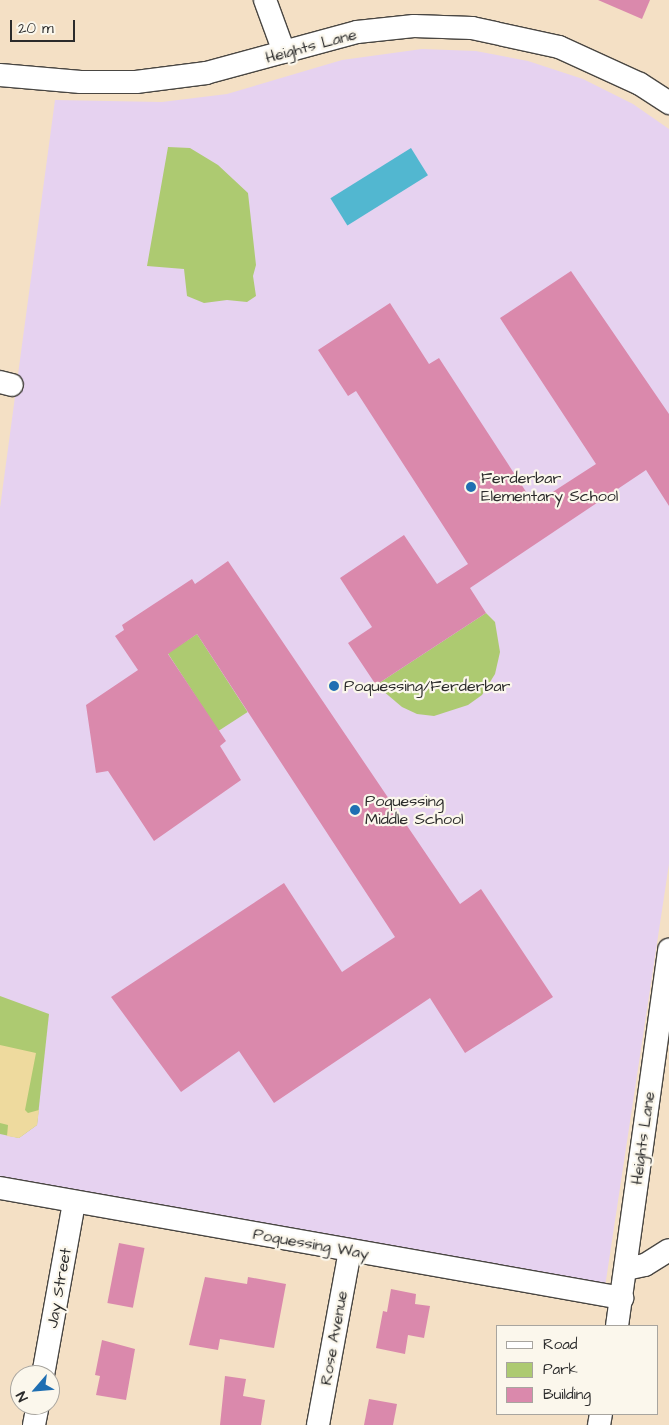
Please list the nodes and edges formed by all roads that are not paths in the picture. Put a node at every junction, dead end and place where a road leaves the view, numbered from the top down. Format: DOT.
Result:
graph roads {
  1 [pos="265,0"];
  2 [pos="284,52"];
  3 [pos="0,75"];
  4 [pos="669,103"];
  5 [pos="669,950"];
  6 [pos="666,984"];
  7 [pos="0,1188"];
  8 [pos="74,1202"];
  9 [pos="669,1250"];
  10 [pos="350,1251"];
  11 [pos="626,1269"];
  12 [pos="622,1298"];
  13 [pos="617,1325"];
  14 [pos="45,1365"];
  15 [pos="318,1425"];
  1 -- 2 [label="street"];
  2 -- 3 [label="street, Heights Lane"];
  2 -- 4 [label="street, Heights Lane"];
  5 -- 6 [label="street, Heights Lane"];
  6 -- 11 [label="street, Heights Lane"];
  7 -- 8 [label="street, Poquessing Way"];
  8 -- 10 [label="street, Poquessing Way"];
  8 -- 14 [label="street, Jay Street"];
  9 -- 11 [label="street"];
  10 -- 12 [label="street, Poquessing Way"];
  10 -- 15 [label="street, Rose Avenue"];
  11 -- 12 [label="street, Heights Lane"];
  12 -- 13 [label="street, Heights Lane"];
}
